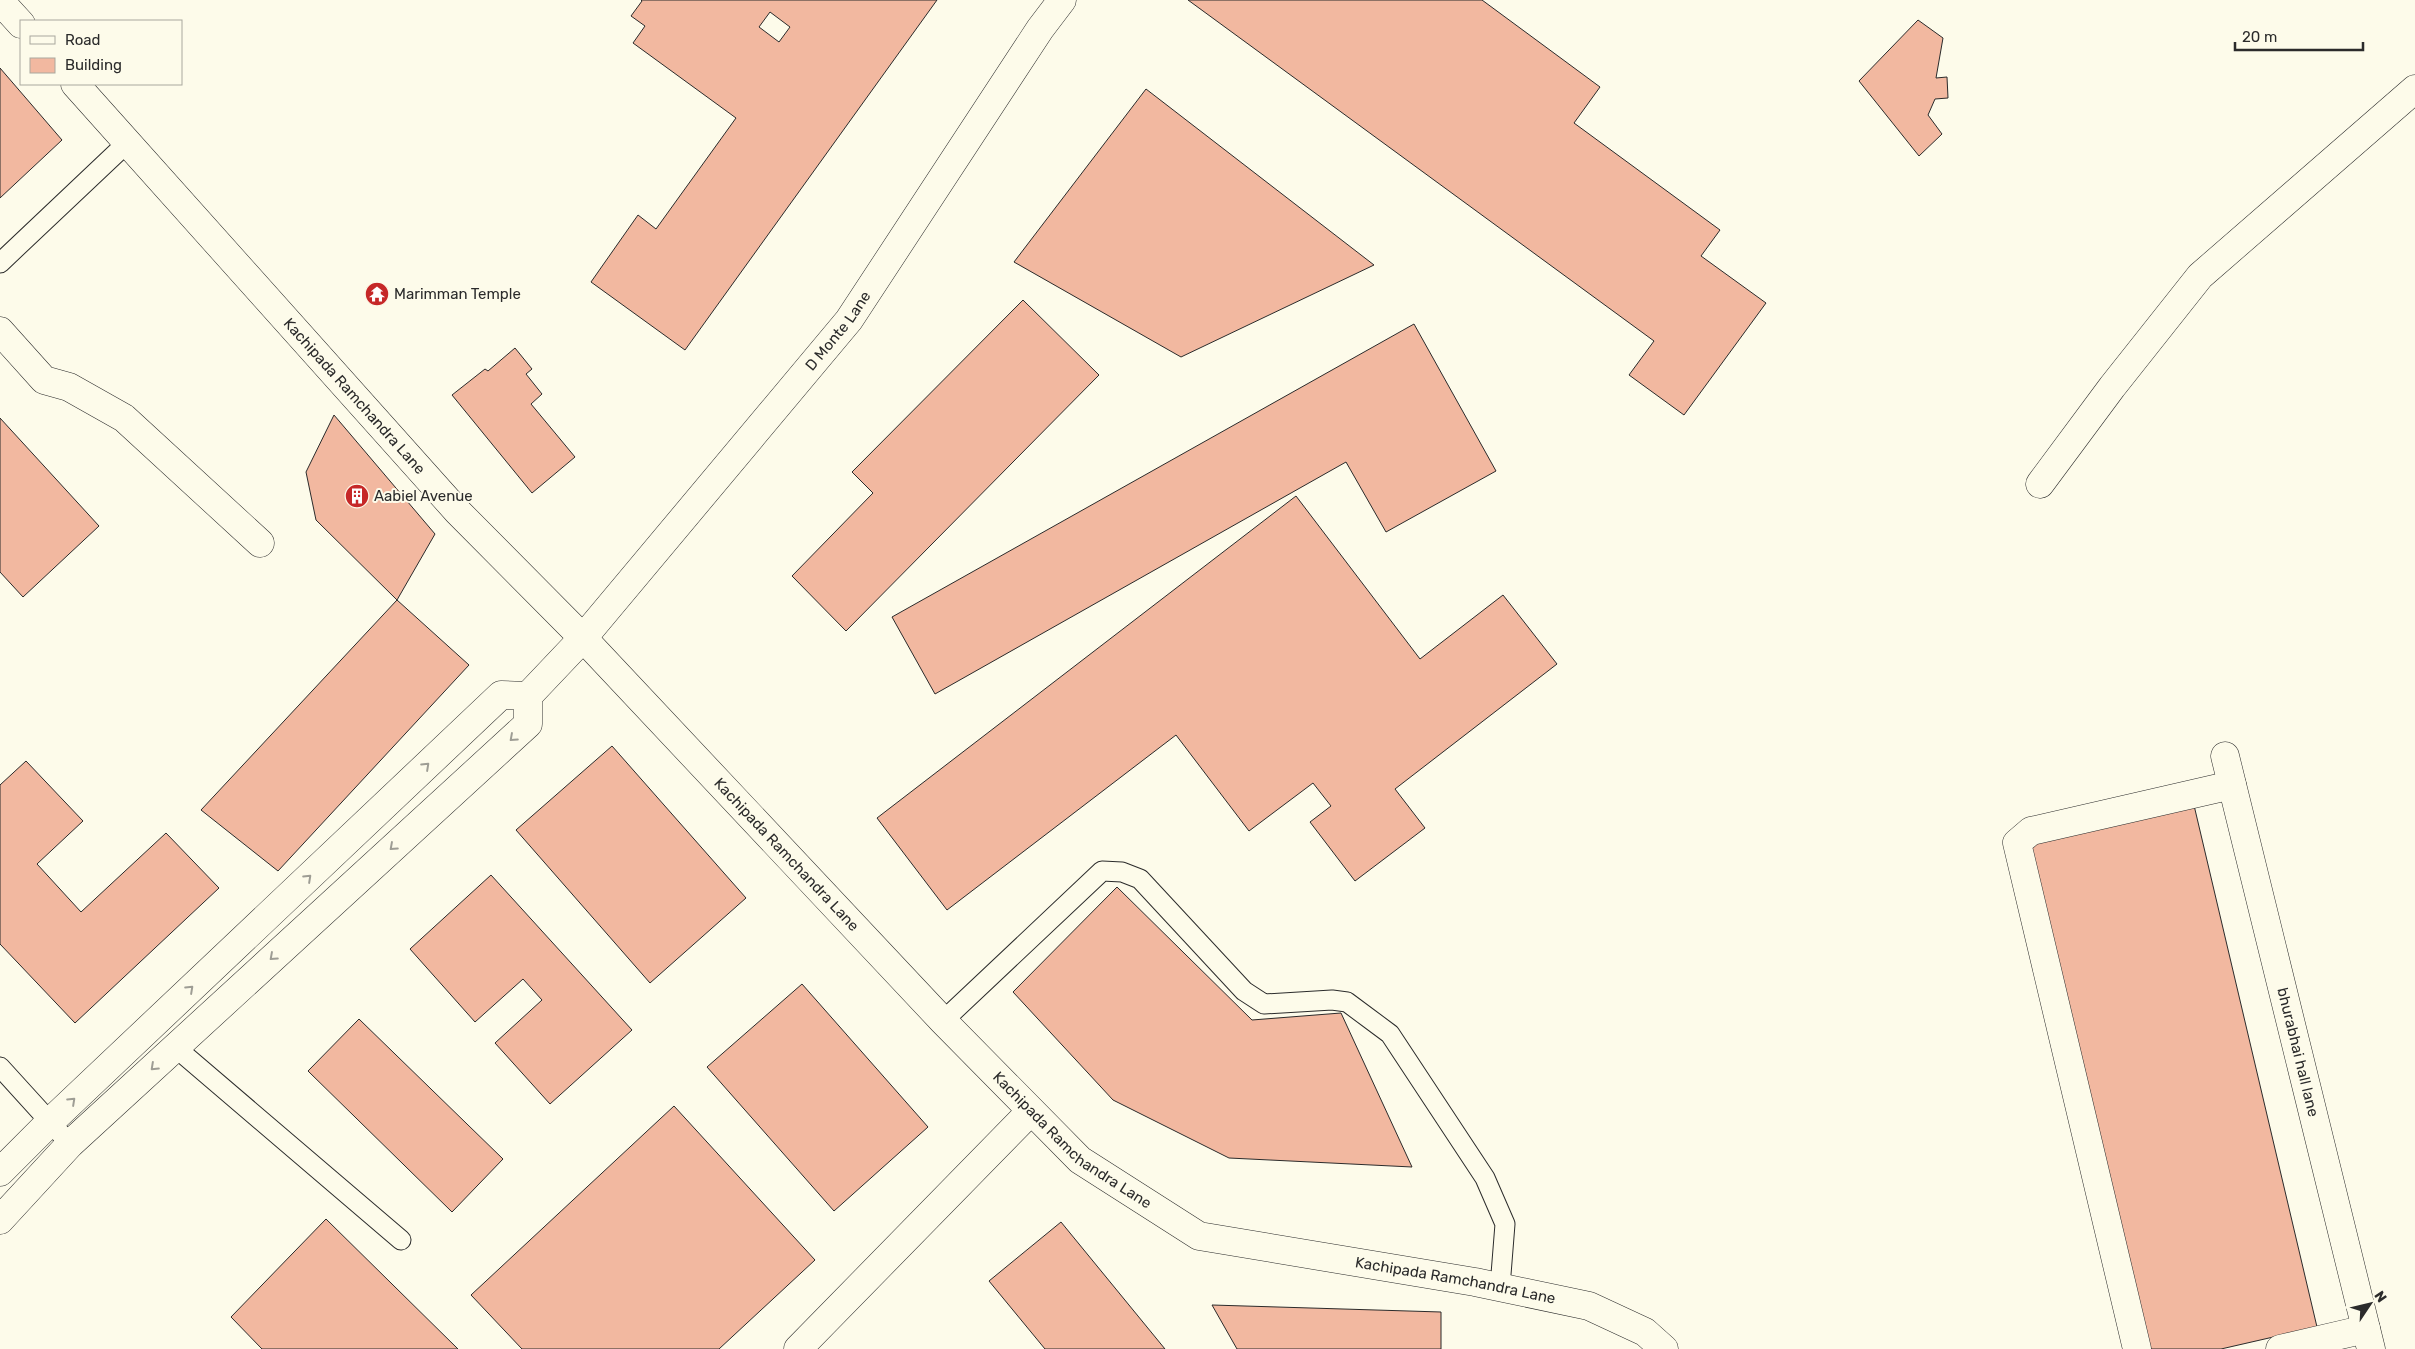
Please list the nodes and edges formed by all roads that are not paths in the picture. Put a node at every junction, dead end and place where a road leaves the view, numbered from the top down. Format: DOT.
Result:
graph roads {
  1 [pos="1062,0"];
  2 [pos="0,1"];
  3 [pos="20,23"];
  4 [pos="76,85"];
  5 [pos="2415,89"];
  6 [pos="128,142"];
  7 [pos="0,263"];
  8 [pos="0,331"];
  9 [pos="2040,484"];
  10 [pos="260,543"];
  11 [pos="583,638"];
  12 [pos="528,696"];
  13 [pos="2225,756"];
  14 [pos="2232,785"];
  15 [pos="943,1021"];
  16 [pos="175,1047"];
  17 [pos="0,1067"];
  18 [pos="1031,1111"];
  19 [pos="50,1122"];
  20 [pos="70,1144"];
  21 [pos="0,1172"];
  22 [pos="0,1220"];
  23 [pos="401,1240"];
  24 [pos="1500,1287"];
  25 [pos="2369,1339"];
  26 [pos="798,1349"];
  27 [pos="1664,1349"];
  28 [pos="2137,1349"];
  29 [pos="2280,1349"];
  1 -- 11 [label="street, D Monte Lane"];
  2 -- 3 [label="street"];
  4 -- 6 [label="street, Kachipada Ramchandra Lane"];
  5 -- 9 [label="street"];
  6 -- 7 [label="lane"];
  6 -- 11 [label="street, Kachipada Ramchandra Lane"];
  8 -- 10 [label="street"];
  11 -- 12 [label="street, D Monte Lane"];
  11 -- 15 [label="street, Kachipada Ramchandra Lane"];
  12 -- 16 [label="street, one-way"];
  19 -- 12 [label="street, one-way"];
  13 -- 14 [label="street, bhurabhai hall lane"];
  14 -- 25 [label="street, bhurabhai hall lane"];
  14 -- 28 [label="street"];
  15 -- 18 [label="street, Kachipada Ramchandra Lane"];
  15 -- 24 [label="lane"];
  16 -- 20 [label="street, one-way"];
  16 -- 23 [label="lane"];
  17 -- 19 [label="lane"];
  18 -- 24 [label="street, Kachipada Ramchandra Lane"];
  18 -- 26 [label="street"];
  19 -- 20 [label="lane"];
  19 -- 21 [label="street"];
  20 -- 22 [label="street"];
  24 -- 27 [label="street, Kachipada Ramchandra Lane"];
  25 -- 29 [label="street"];
}
